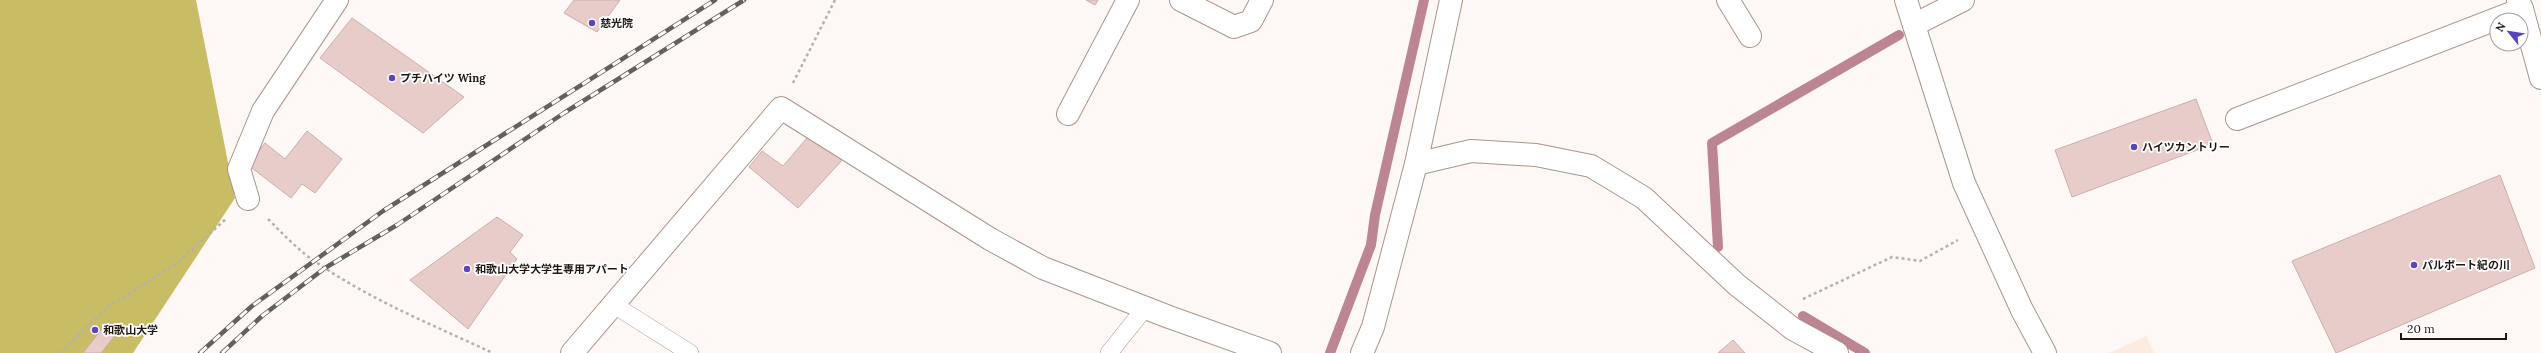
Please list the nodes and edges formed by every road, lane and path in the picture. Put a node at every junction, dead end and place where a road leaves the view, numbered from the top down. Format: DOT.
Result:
graph roads {
  1 [pos="337,0"];
  2 [pos="836,0"];
  3 [pos="1128,0"];
  4 [pos="1182,0"];
  5 [pos="1262,0"];
  6 [pos="1451,0"];
  7 [pos="1728,0"];
  8 [pos="1906,0"];
  9 [pos="1963,0"];
  10 [pos="2520,4"];
  11 [pos="1914,25"];
  12 [pos="1750,36"];
  13 [pos="2541,78"];
  14 [pos="780,108"];
  15 [pos="1068,114"];
  16 [pos="2237,119"];
  17 [pos="1416,164"];
  18 [pos="248,199"];
  19 [pos="1983,226"];
  20 [pos="614,305"];
  21 [pos="1145,308"];
  22 [pos="1773,312"];
  23 [pos="1833,352"];
  24 [pos="60,353"];
  25 [pos="493,353"];
  26 [pos="572,353"];
  27 [pos="690,353"];
  28 [pos="1109,353"];
  29 [pos="1270,353"];
  30 [pos="1362,353"];
  31 [pos="2045,353"];
  1 -- 18 [label="street"];
  2 -- 14 [label="path"];
  3 -- 15 [label="street"];
  4 -- 5 [label="street"];
  6 -- 17 [label="street"];
  7 -- 12 [label="street"];
  8 -- 11 [label="street"];
  9 -- 11 [label="street"];
  10 -- 13 [label="street"];
  10 -- 16 [label="street"];
  11 -- 19 [label="street"];
  14 -- 20 [label="street"];
  14 -- 21 [label="street"];
  17 -- 22 [label="street"];
  17 -- 30 [label="street"];
  18 -- 24 [label="path"];
  18 -- 25 [label="path"];
  19 -- 22 [label="path"];
  19 -- 31 [label="street"];
  20 -- 26 [label="street"];
  20 -- 27 [label="lane"];
  21 -- 28 [label="lane"];
  21 -- 29 [label="street"];
  22 -- 23 [label="street"];
}
